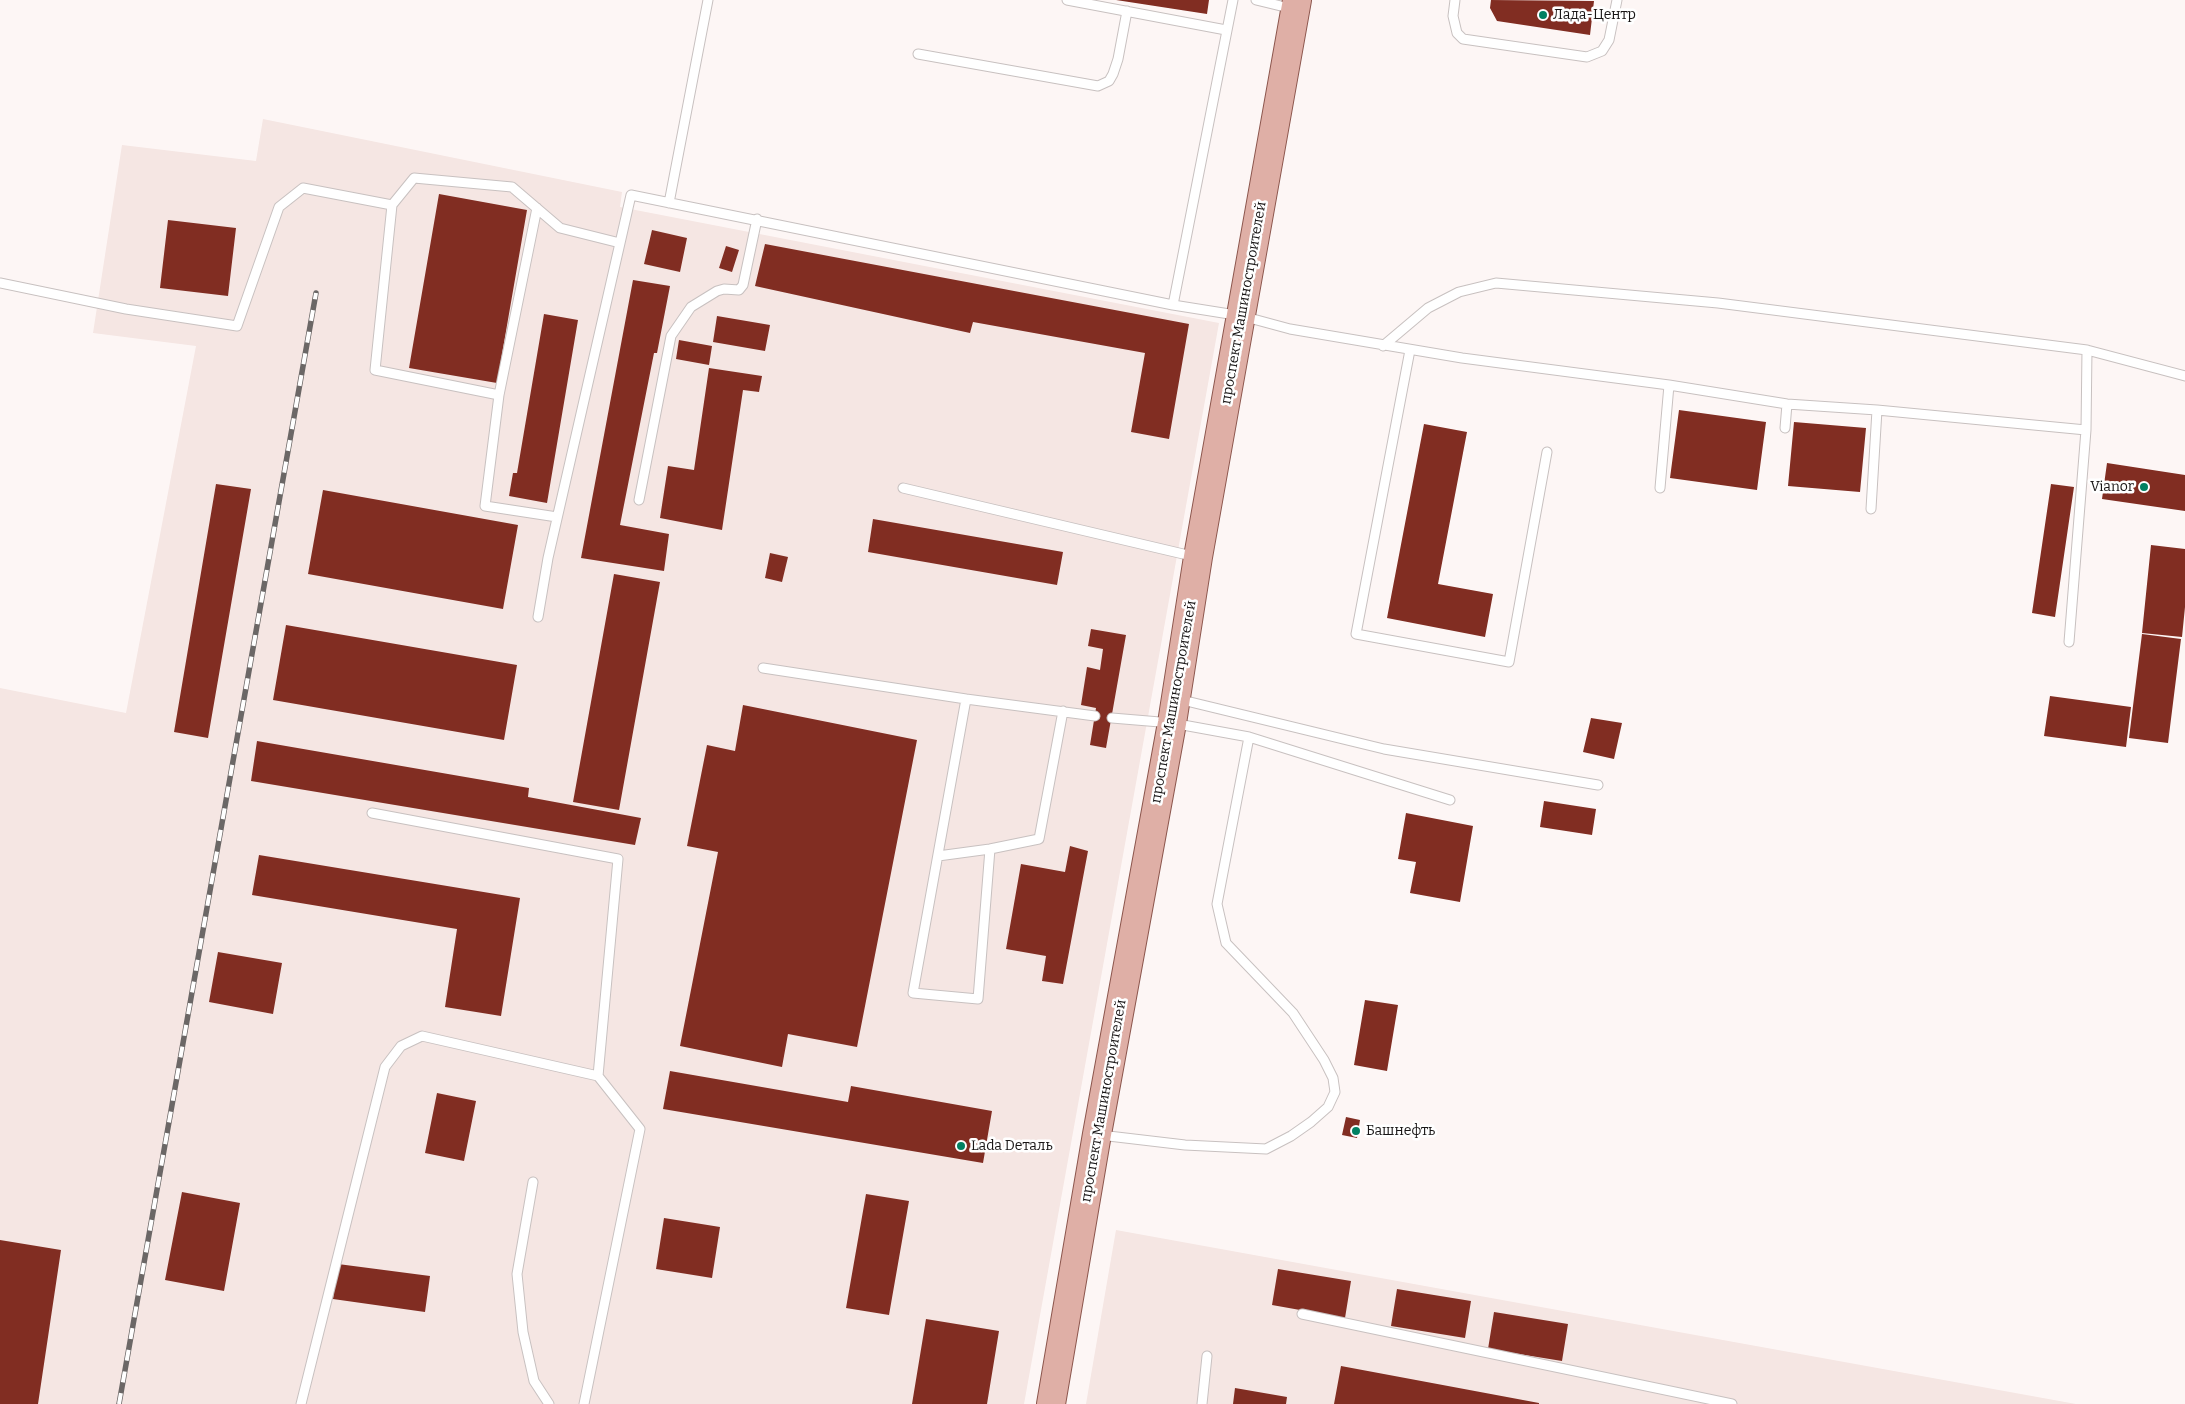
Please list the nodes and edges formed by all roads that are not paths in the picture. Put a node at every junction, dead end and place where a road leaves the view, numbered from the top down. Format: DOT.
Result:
graph roads {
  1 [pos="708,0"];
  2 [pos="1067,0"];
  3 [pos="1233,0"];
  4 [pos="1256,0"];
  5 [pos="1455,0"];
  6 [pos="1617,0"];
  7 [pos="1296,5"];
  8 [pos="1126,11"];
  9 [pos="1226,30"];
  10 [pos="918,54"];
  11 [pos="669,202"];
  12 [pos="392,205"];
  13 [pos="537,208"];
  14 [pos="756,219"];
  15 [pos="620,244"];
  16 [pos="0,282"];
  17 [pos="1173,305"];
  18 [pos="1242,316"];
  19 [pos="1383,346"];
  20 [pos="1410,350"];
  21 [pos="2087,350"];
  22 [pos="2185,376"];
  23 [pos="1669,385"];
  24 [pos="500,396"];
  25 [pos="1787,404"];
  26 [pos="1877,410"];
  27 [pos="1785,428"];
  28 [pos="2086,430"];
  29 [pos="1548,452"];
  30 [pos="903,488"];
  31 [pos="1660,488"];
  32 [pos="639,500"];
  33 [pos="1871,509"];
  34 [pos="557,517"];
  35 [pos="1198,557"];
  36 [pos="538,617"];
  37 [pos="2069,642"];
  38 [pos="763,668"];
  39 [pos="966,699"];
  40 [pos="1063,711"];
  41 [pos="1174,711"];
  42 [pos="1095,716"];
  43 [pos="1112,718"];
  44 [pos="1249,737"];
  45 [pos="1598,784"];
  46 [pos="1450,800"];
  47 [pos="372,813"];
  48 [pos="990,849"];
  49 [pos="938,856"];
  50 [pos="598,1076"];
  51 [pos="1097,1134"];
  52 [pos="533,1182"];
  53 [pos="1302,1314"];
  54 [pos="1207,1356"];
  55 [pos="301,1404"];
  56 [pos="549,1404"];
  57 [pos="584,1404"];
  58 [pos="1051,1404"];
  59 [pos="1202,1404"];
  60 [pos="1732,1404"];
  1 -- 11 [label="lane"];
  2 -- 8 [label="lane"];
  3 -- 9 [label="lane"];
  4 -- 7 [label="lane"];
  5 -- 6 [label="lane"];
  7 -- 18 [label="main road, проспект Машиностроителей"];
  8 -- 9 [label="lane"];
  8 -- 10 [label="lane"];
  9 -- 17 [label="lane"];
  11 -- 14 [label="lane"];
  11 -- 15 [label="lane"];
  12 -- 13 [label="lane"];
  12 -- 16 [label="lane"];
  12 -- 24 [label="lane"];
  13 -- 15 [label="lane"];
  13 -- 24 [label="lane"];
  14 -- 17 [label="lane"];
  14 -- 32 [label="lane"];
  15 -- 34 [label="lane"];
  17 -- 18 [label="lane"];
  18 -- 19 [label="lane"];
  18 -- 35 [label="main road, проспект Машиностроителей"];
  19 -- 20 [label="lane"];
  19 -- 21 [label="lane"];
  20 -- 23 [label="lane"];
  20 -- 29 [label="lane"];
  21 -- 22 [label="lane"];
  21 -- 28 [label="lane"];
  23 -- 25 [label="lane"];
  23 -- 31 [label="lane"];
  24 -- 34 [label="lane"];
  25 -- 26 [label="lane"];
  25 -- 27 [label="lane"];
  26 -- 28 [label="lane"];
  26 -- 33 [label="lane"];
  28 -- 37 [label="lane"];
  30 -- 35 [label="lane"];
  34 -- 36 [label="lane"];
  35 -- 41 [label="main road, проспект Машиностроителей"];
  38 -- 39 [label="lane"];
  39 -- 40 [label="lane"];
  39 -- 49 [label="lane"];
  40 -- 42 [label="lane"];
  40 -- 48 [label="lane"];
  41 -- 43 [label="lane"];
  41 -- 44 [label="lane"];
  41 -- 45 [label="lane"];
  41 -- 51 [label="main road, проспект Машиностроителей"];
  44 -- 46 [label="lane"];
  44 -- 51 [label="lane"];
  47 -- 50 [label="lane"];
  48 -- 49 [label="lane"];
  48 -- 49 [label="lane"];
  50 -- 55 [label="lane"];
  50 -- 57 [label="lane"];
  51 -- 58 [label="main road, проспект Машиностроителей"];
  52 -- 56 [label="lane"];
  53 -- 60 [label="lane"];
  54 -- 59 [label="lane"];
}
